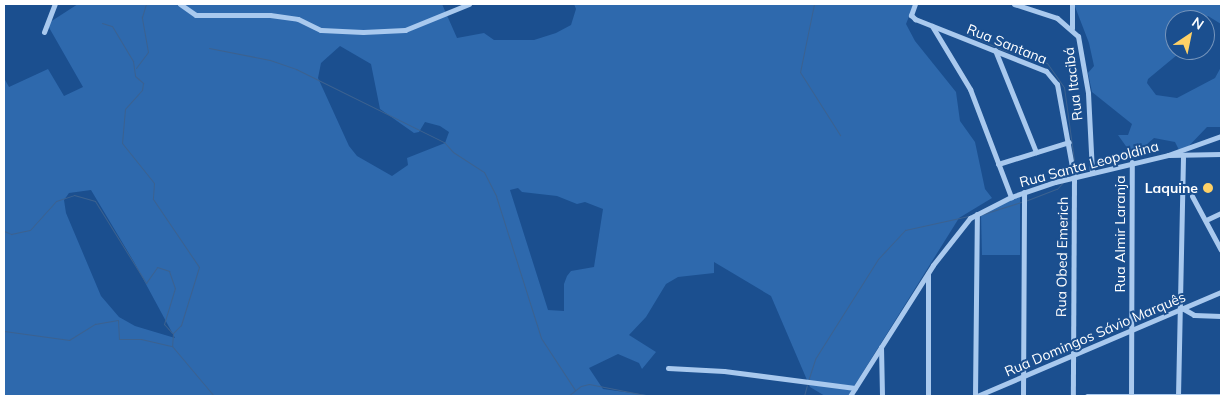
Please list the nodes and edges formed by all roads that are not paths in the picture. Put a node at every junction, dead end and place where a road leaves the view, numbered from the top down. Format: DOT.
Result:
graph roads {
  1 [pos="55,4"];
  2 [pos="180,4"];
  3 [pos="469,4"];
  4 [pos="915,4"];
  5 [pos="1014,4"];
  6 [pos="1072,4"];
  7 [pos="932,26"];
  8 [pos="1072,28"];
  9 [pos="44,32"];
  10 [pos="995,50"];
  11 [pos="1221,136"];
  12 [pos="1068,142"];
  13 [pos="1036,152"];
  14 [pos="1221,154"];
  15 [pos="1168,155"];
  16 [pos="1183,156"];
  17 [pos="1132,162"];
  18 [pos="998,164"];
  19 [pos="1092,173"];
  20 [pos="1074,178"];
  21 [pos="1024,192"];
  22 [pos="1192,196"];
  23 [pos="1011,197"];
  24 [pos="1221,213"];
  25 [pos="977,214"];
  26 [pos="1206,220"];
  27 [pos="1221,250"];
  28 [pos="928,272"];
  29 [pos="1221,292"];
  30 [pos="1180,309"];
  31 [pos="1221,316"];
  32 [pos="1131,331"];
  33 [pos="881,347"];
  34 [pos="1072,356"];
  35 [pos="668,368"];
  36 [pos="1023,377"];
  37 [pos="855,388"];
  38 [pos="850,396"];
  39 [pos="882,396"];
  40 [pos="928,396"];
  41 [pos="976,396"];
  42 [pos="1023,396"];
  43 [pos="1073,396"];
  44 [pos="1087,396"];
  45 [pos="1131,396"];
  46 [pos="1178,396"];
  47 [pos="1221,396"];
  1 -- 9 [label="street"];
  2 -- 3 [label="street"];
  4 -- 7 [label="street, Rua Santana"];
  5 -- 8 [label="street, Rua Itacibá"];
  6 -- 8 [label="street"];
  7 -- 10 [label="street, Rua Santana"];
  7 -- 18 [label="street"];
  8 -- 19 [label="street, Rua Itacibá"];
  10 -- 12 [label="street, Rua Santana"];
  10 -- 13 [label="street"];
  11 -- 15 [label="street, Rua Santa Leopoldina"];
  12 -- 13 [label="street, Rua Santa Leopoldina"];
  12 -- 20 [label="street, Rua Santana"];
  13 -- 18 [label="street, Rua Santa Leopoldina"];
  14 -- 16 [label="street"];
  15 -- 16 [label="street"];
  15 -- 17 [label="street, Rua Santa Leopoldina"];
  16 -- 30 [label="street"];
  17 -- 19 [label="street, Rua Santa Leopoldina"];
  17 -- 32 [label="street, Rua Almir Laranja"];
  18 -- 23 [label="street"];
  19 -- 20 [label="street, Rua Santa Leopoldina"];
  20 -- 21 [label="street, Rua Santa Leopoldina"];
  20 -- 34 [label="street, Rua Obed Emerich"];
  21 -- 23 [label="street, Rua Santa Leopoldina"];
  21 -- 36 [label="street"];
  22 -- 26 [label="street"];
  23 -- 25 [label="street, Rua Santa Leopoldina"];
  24 -- 26 [label="street"];
  25 -- 28 [label="street, Rua Santa Leopoldina"];
  25 -- 41 [label="street"];
  26 -- 27 [label="street"];
  28 -- 33 [label="street, Rua Santa Leopoldina"];
  28 -- 40 [label="street"];
  29 -- 30 [label="street, Rua Domingos Sávio Marquês"];
  30 -- 31 [label="street"];
  30 -- 32 [label="street, Rua Domingos Sávio Marquês"];
  30 -- 46 [label="street"];
  32 -- 34 [label="street, Rua Domingos Sávio Marquês"];
  32 -- 45 [label="street, Rua Almir Laranja"];
  33 -- 37 [label="street, Rua Santa Leopoldina"];
  33 -- 39 [label="street"];
  34 -- 36 [label="street, Rua Domingos Sávio Marquês"];
  34 -- 43 [label="street, Rua Obed Emerich"];
  35 -- 37 [label="street"];
  36 -- 41 [label="street, Rua Domingos Sávio Marquês"];
  36 -- 42 [label="street"];
  37 -- 38 [label="street, Rua Santa Leopoldina"];
  44 -- 45 [label="street"];
  45 -- 46 [label="street"];
  46 -- 47 [label="street"];
}
